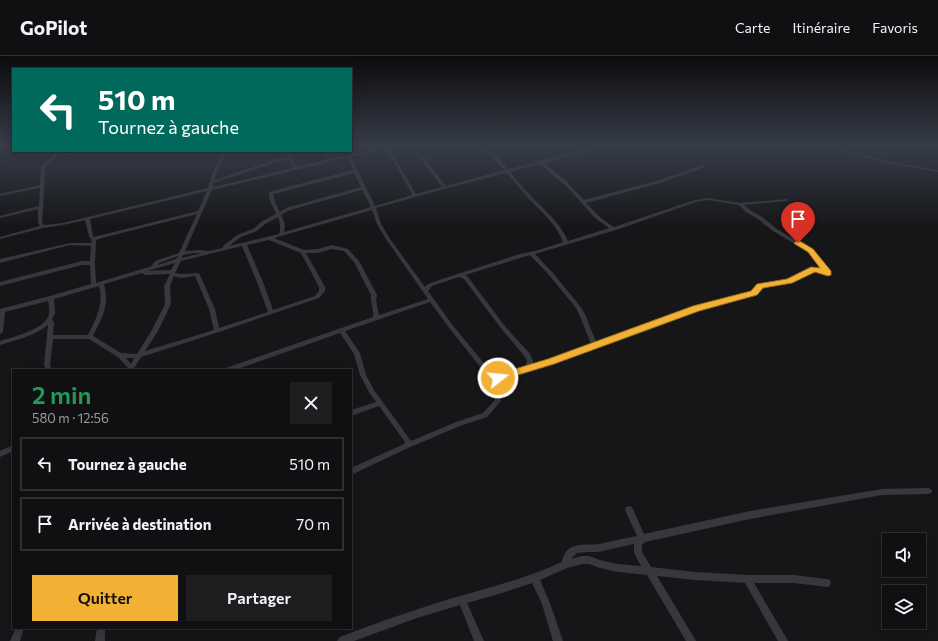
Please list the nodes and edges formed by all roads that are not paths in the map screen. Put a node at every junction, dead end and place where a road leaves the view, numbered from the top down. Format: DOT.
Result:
graph roads {
  1 [pos="43,173"];
  2 [pos="214,173"];
  3 [pos="239,173"];
  4 [pos="277,173"];
  5 [pos="347,173"];
  6 [pos="357,173"];
  7 [pos="401,173"];
  8 [pos="434,173"];
  9 [pos="498,173"];
  10 [pos="509,173"];
  11 [pos="555,173"];
  12 [pos="683,173"];
  13 [pos="212,182"];
  14 [pos="42,186"];
  15 [pos="445,187"];
  16 [pos="363,188"];
  17 [pos="210,189"];
  18 [pos="0,195"];
  19 [pos="414,196"];
  20 [pos="785,200"];
  21 [pos="583,202"];
  22 [pos="740,204"];
  23 [pos="42,207"];
  24 [pos="373,207"];
  25 [pos="199,212"];
  26 [pos="0,216"];
  27 [pos="279,216"];
  28 [pos="88,218"];
  29 [pos="42,225"];
  30 [pos="614,229"];
  31 [pos="281,234"];
  32 [pos="0,238"];
  33 [pos="269,238"];
  34 [pos="94,243"];
  35 [pos="566,243"];
  36 [pos="244,244"];
  37 [pos="224,249"];
  38 [pos="303,252"];
  39 [pos="182,253"];
  40 [pos="209,253"];
  41 [pos="531,253"];
  42 [pos="179,260"];
  43 [pos="0,261"];
  44 [pos="92,263"];
  45 [pos="154,267"];
  46 [pos="137,272"];
  47 [pos="173,273"];
  48 [pos="460,275"];
  49 [pos="418,281"];
  50 [pos="101,283"];
  51 [pos="0,284"];
  52 [pos="94,285"];
  53 [pos="430,285"];
  54 [pos="425,291"];
  55 [pos="51,298"];
  56 [pos="431,300"];
  57 [pos="1,311"];
  58 [pos="271,313"];
  59 [pos="375,318"];
  60 [pos="49,320"];
  61 [pos="42,326"];
  62 [pos="51,328"];
  63 [pos="341,330"];
  64 [pos="217,331"];
  65 [pos="0,332"];
  66 [pos="50,336"];
  67 [pos="90,337"];
  68 [pos="0,343"];
  69 [pos="594,346"];
  70 [pos="120,355"];
  71 [pos="138,356"];
  72 [pos="528,368"];
  73 [pos="49,369"];
  74 [pos="130,369"];
  75 [pos="231,369"];
  76 [pos="491,376"];
  77 [pos="380,403"];
  78 [pos="352,413"];
  79 [pos="406,446"];
  80 [pos="12,448"];
  81 [pos="0,454"];
  82 [pos="352,472"];
  83 [pos="928,491"];
  84 [pos="629,510"];
  85 [pos="642,539"];
  86 [pos="566,564"];
  87 [pos="647,570"];
  88 [pos="535,578"];
  89 [pos="747,579"];
  90 [pos="828,582"];
  91 [pos="462,600"];
  92 [pos="20,629"];
  93 [pos="101,629"];
  94 [pos="15,641"];
  95 [pos="100,641"];
  96 [pos="342,641"];
  97 [pos="479,641"];
  98 [pos="558,641"];
  99 [pos="690,641"];
  100 [pos="784,641"];
  1 -- 14 [label="street"];
  2 -- 13 [label="street"];
  3 -- 13 [label="street"];
  4 -- 17 [label="street"];
  5 -- 27 [label="street"];
  6 -- 16 [label="street"];
  7 -- 19 [label="street"];
  8 -- 15 [label="street"];
  9 -- 15 [label="street"];
  10 -- 35 [label="street"];
  11 -- 21 [label="street"];
  12 -- 21 [label="street"];
  13 -- 17 [label="street"];
  14 -- 18 [label="street"];
  14 -- 23 [label="street"];
  15 -- 19 [label="street"];
  16 -- 24 [label="street"];
  16 -- 27 [label="street"];
  17 -- 25 [label="street"];
  17 -- 28 [label="street"];
  19 -- 24 [label="street"];
  20 -- 22 [label="street"];
  21 -- 30 [label="street"];
  22 -- 30 [label="street"];
  22 -- 69 [label="street"];
  23 -- 26 [label="street"];
  23 -- 29 [label="street"];
  24 -- 31 [label="street"];
  24 -- 49 [label="street"];
  25 -- 34 [label="street"];
  25 -- 39 [label="street"];
  27 -- 31 [label="street"];
  27 -- 37 [label="street"];
  28 -- 29 [label="street"];
  28 -- 34 [label="street"];
  29 -- 32 [label="street"];
  30 -- 35 [label="street"];
  31 -- 33 [label="street"];
  33 -- 36 [label="street"];
  33 -- 38 [label="street"];
  34 -- 43 [label="street"];
  34 -- 44 [label="street"];
  35 -- 41 [label="street"];
  36 -- 37 [label="street"];
  36 -- 58 [label="street"];
  37 -- 40 [label="street"];
  38 -- 58 [label="street"];
  38 -- 59 [label="street"];
  39 -- 40 [label="street"];
  39 -- 42 [label="street"];
  39 -- 45 [label="street"];
  40 -- 42 [label="street"];
  41 -- 48 [label="street"];
  41 -- 69 [label="street"];
  42 -- 45 [label="street"];
  42 -- 47 [label="street"];
  44 -- 51 [label="street"];
  44 -- 52 [label="street"];
  45 -- 46 [label="street"];
  46 -- 47 [label="street"];
  46 -- 50 [label="street"];
  47 -- 64 [label="street"];
  47 -- 71 [label="street"];
  48 -- 53 [label="street"];
  48 -- 72 [label="street"];
  49 -- 53 [label="street"];
  49 -- 54 [label="street"];
  50 -- 52 [label="street"];
  50 -- 67 [label="street"];
  52 -- 55 [label="street"];
  53 -- 54 [label="street"];
  54 -- 56 [label="street"];
  55 -- 57 [label="street"];
  55 -- 60 [label="street"];
  56 -- 59 [label="street"];
  56 -- 76 [label="street"];
  57 -- 65 [label="street"];
  58 -- 64 [label="street"];
  59 -- 63 [label="street"];
  60 -- 61 [label="street"];
  60 -- 62 [label="street"];
  61 -- 62 [label="street"];
  61 -- 68 [label="street"];
  62 -- 66 [label="street"];
  63 -- 75 [label="street"];
  63 -- 77 [label="street"];
  64 -- 71 [label="street"];
  66 -- 67 [label="street"];
  66 -- 73 [label="street"];
  67 -- 70 [label="street"];
  69 -- 72 [label="street"];
  70 -- 71 [label="street"];
  70 -- 74 [label="street"];
  71 -- 74 [label="street"];
  72 -- 76 [label="street"];
  76 -- 79 [label="street"];
  77 -- 78 [label="street"];
  77 -- 79 [label="street"];
  79 -- 82 [label="street"];
  80 -- 81 [label="street"];
  83 -- 85 [label="street"];
  84 -- 85 [label="street"];
  85 -- 86 [label="street"];
  85 -- 87 [label="street"];
  86 -- 87 [label="street"];
  86 -- 88 [label="street"];
  87 -- 89 [label="street"];
  87 -- 99 [label="street"];
  88 -- 91 [label="street"];
  88 -- 98 [label="street"];
  89 -- 90 [label="street"];
  89 -- 100 [label="street"];
  91 -- 96 [label="street"];
  91 -- 97 [label="street"];
  92 -- 94 [label="street"];
  93 -- 95 [label="street"];
}
